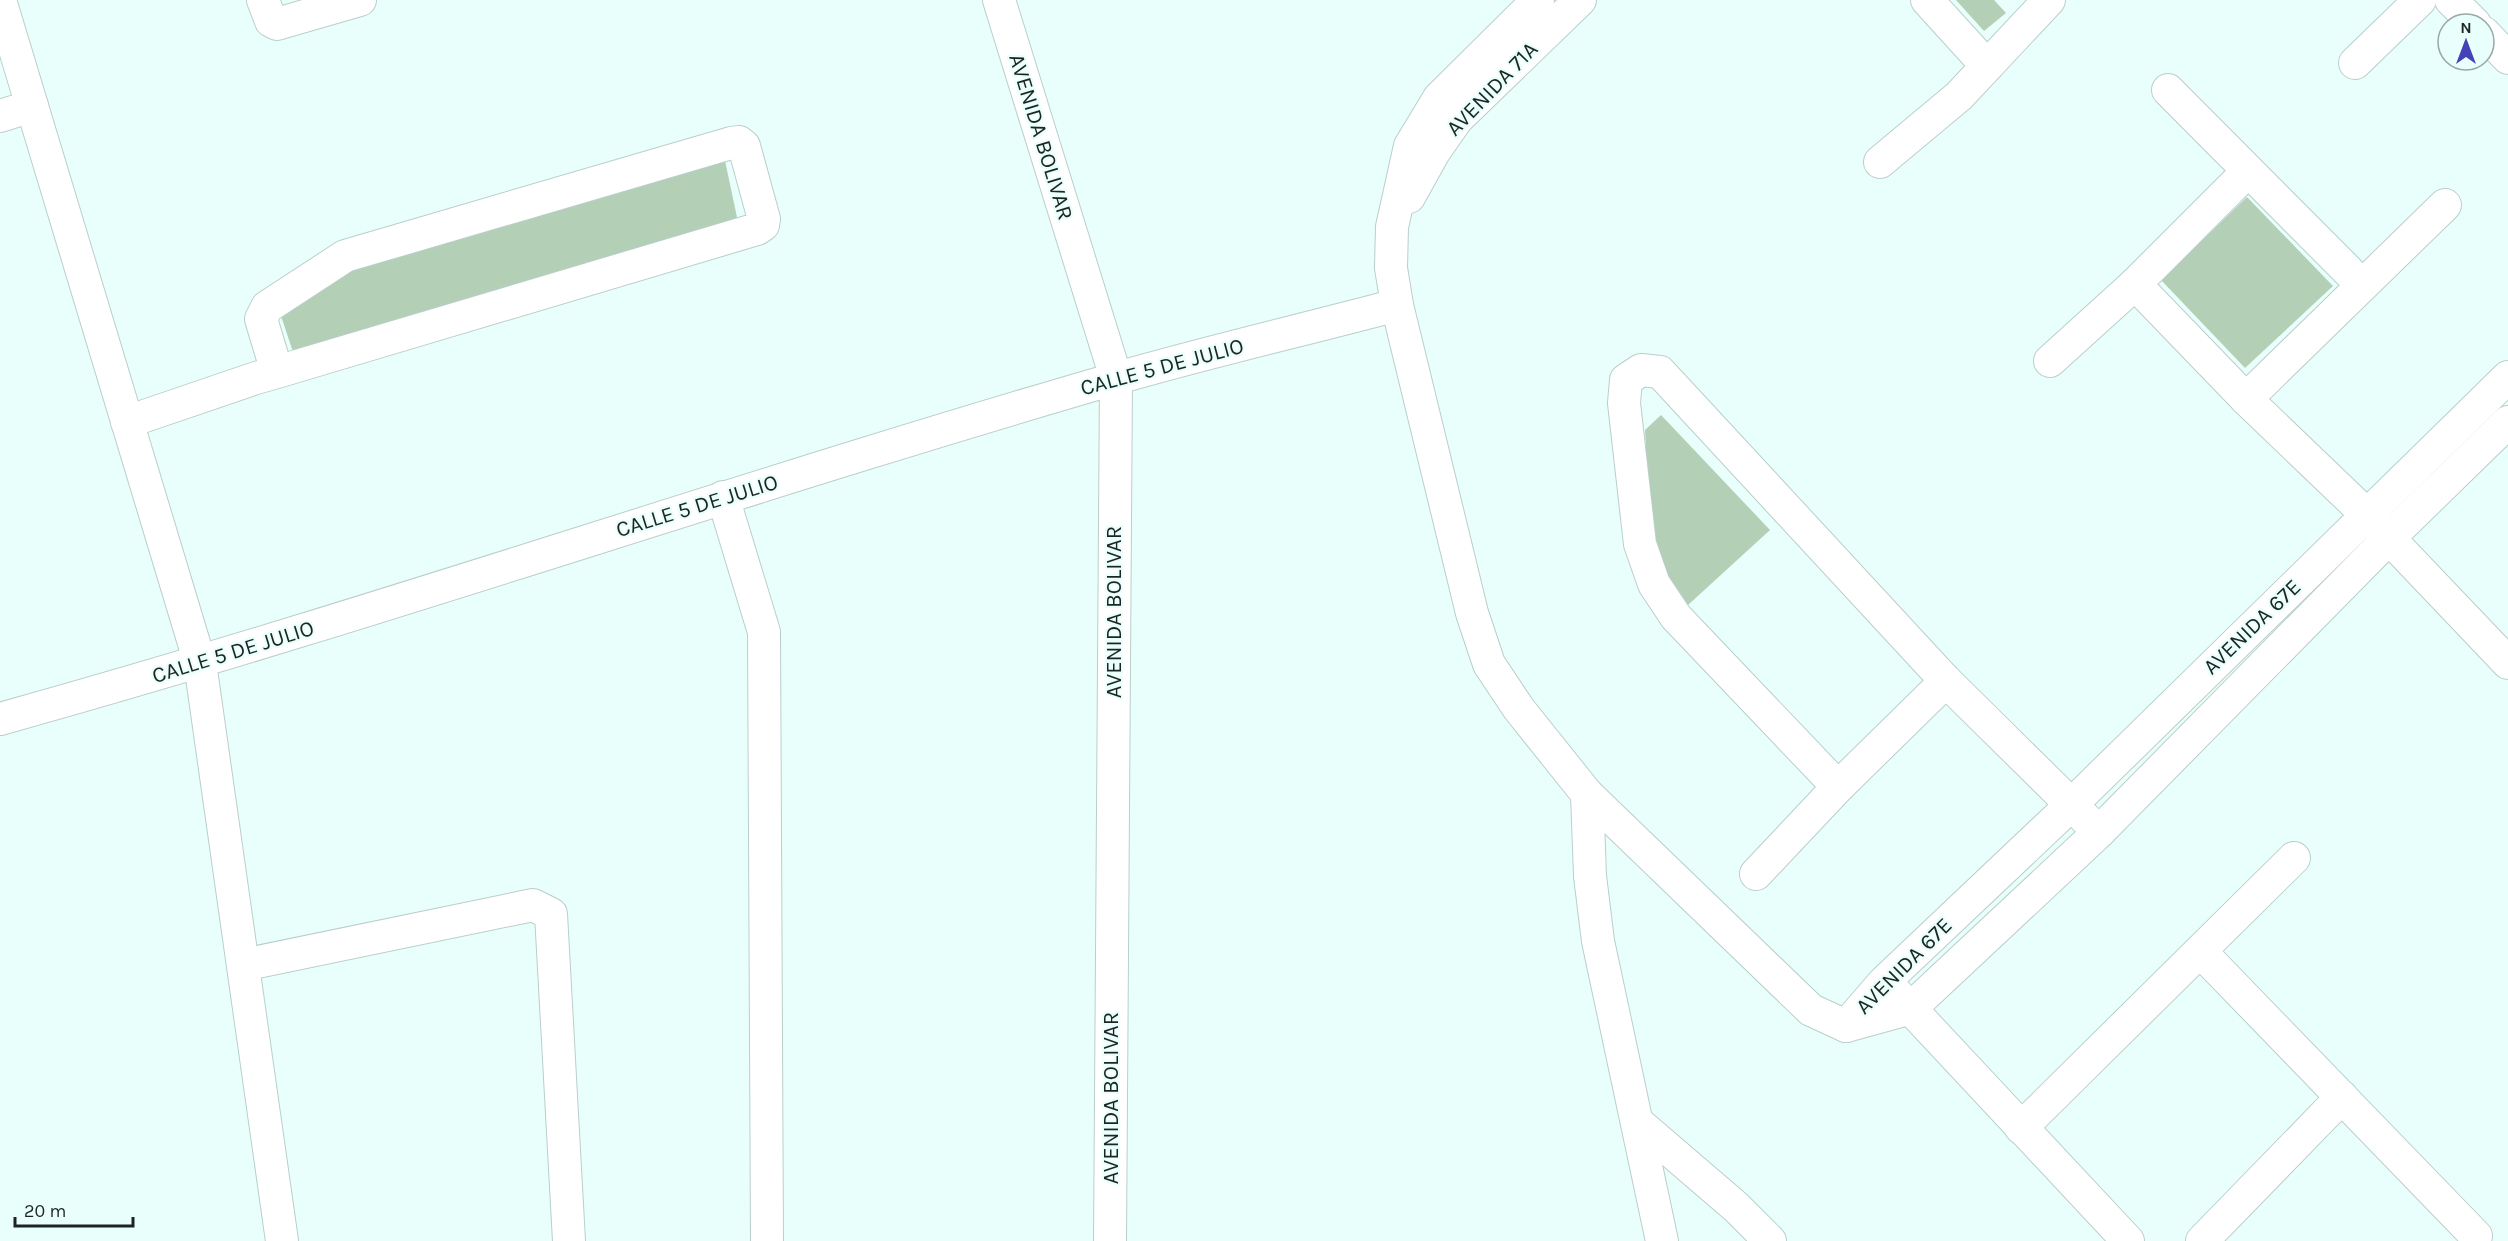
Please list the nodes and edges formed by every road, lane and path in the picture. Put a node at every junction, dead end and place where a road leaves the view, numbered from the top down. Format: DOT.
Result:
graph roads {
  1 [pos="0,0"];
  2 [pos="263,0"];
  3 [pos="360,0"];
  4 [pos="999,0"];
  5 [pos="1538,0"];
  6 [pos="1580,0"];
  7 [pos="1927,0"];
  8 [pos="2049,0"];
  9 [pos="2420,0"];
  10 [pos="2451,0"];
  11 [pos="2463,12"];
  12 [pos="2496,46"];
  13 [pos="2508,58"];
  14 [pos="2355,63"];
  15 [pos="1987,66"];
  16 [pos="2168,90"];
  17 [pos="32,106"];
  18 [pos="0,116"];
  19 [pos="1880,162"];
  20 [pos="2247,172"];
  21 [pos="2445,205"];
  22 [pos="1392,227"];
  23 [pos="2135,284"];
  24 [pos="2362,285"];
  25 [pos="1397,305"];
  26 [pos="2050,361"];
  27 [pos="277,372"];
  28 [pos="2508,377"];
  29 [pos="1116,378"];
  30 [pos="2246,399"];
  31 [pos="127,422"];
  32 [pos="2508,422"];
  33 [pos="723,497"];
  34 [pos="2367,515"];
  35 [pos="2389,538"];
  36 [pos="2507,659"];
  37 [pos="200,663"];
  38 [pos="1946,681"];
  39 [pos="0,719"];
  40 [pos="1838,787"];
  41 [pos="1587,794"];
  42 [pos="2071,805"];
  43 [pos="2099,832"];
  44 [pos="2294,858"];
  45 [pos="1756,874"];
  46 [pos="2201,952"];
  47 [pos="243,965"];
  48 [pos="1884,982"];
  49 [pos="1911,1008"];
  50 [pos="1846,1026"];
  51 [pos="2342,1097"];
  52 [pos="1637,1122"];
  53 [pos="2021,1128"];
  54 [pos="2476,1236"];
  55 [pos="282,1241"];
  56 [pos="569,1241"];
  57 [pos="767,1241"];
  58 [pos="1110,1241"];
  59 [pos="1662,1241"];
  60 [pos="1770,1241"];
  61 [pos="2128,1241"];
  62 [pos="2202,1241"];
  1 -- 17 [label="street"];
  2 -- 3 [label="street"];
  4 -- 29 [label="street, AVENIDA BOLIVAR"];
  5 -- 22 [label="street, AVENIDA 71A"];
  6 -- 22 [label="street, AVENIDA 71A"];
  7 -- 15 [label="street"];
  8 -- 15 [label="street"];
  9 -- 14 [label="street"];
  10 -- 11 [label="street"];
  12 -- 13 [label="street"];
  15 -- 19 [label="street"];
  16 -- 20 [label="street"];
  17 -- 18 [label="street"];
  17 -- 31 [label="street"];
  20 -- 23 [label="street"];
  20 -- 24 [label="street"];
  21 -- 24 [label="street"];
  22 -- 25 [label="street"];
  23 -- 26 [label="street"];
  23 -- 30 [label="street"];
  24 -- 30 [label="street"];
  25 -- 29 [label="street, CALLE 5 DE JULIO"];
  25 -- 41 [label="street"];
  27 -- 27 [label="street"];
  27 -- 31 [label="street"];
  28 -- 34 [label="street, AVENIDA 67E"];
  29 -- 33 [label="street, CALLE 5 DE JULIO"];
  29 -- 58 [label="street, AVENIDA BOLIVAR"];
  30 -- 34 [label="street"];
  31 -- 37 [label="street"];
  32 -- 35 [label="street, AVENIDA 67E"];
  33 -- 37 [label="street, CALLE 5 DE JULIO"];
  33 -- 57 [label="street"];
  34 -- 35 [label="street"];
  34 -- 42 [label="street, AVENIDA 67E"];
  35 -- 36 [label="street"];
  35 -- 43 [label="street, AVENIDA 67E"];
  37 -- 39 [label="street, CALLE 5 DE JULIO"];
  37 -- 47 [label="street"];
  38 -- 40 [label="street"];
  38 -- 40 [label="street"];
  38 -- 42 [label="street"];
  40 -- 45 [label="street"];
  41 -- 50 [label="street"];
  41 -- 52 [label="street"];
  42 -- 43 [label="street"];
  42 -- 48 [label="street, AVENIDA 67E"];
  43 -- 49 [label="street, AVENIDA 67E"];
  44 -- 46 [label="street"];
  46 -- 51 [label="street"];
  46 -- 53 [label="street"];
  47 -- 55 [label="street"];
  47 -- 56 [label="street"];
  48 -- 49 [label="street"];
  48 -- 50 [label="street, AVENIDA 67E"];
  49 -- 50 [label="street, AVENIDA 67E"];
  49 -- 53 [label="street"];
  51 -- 54 [label="street"];
  51 -- 62 [label="street"];
  52 -- 59 [label="street"];
  52 -- 60 [label="street"];
  53 -- 61 [label="street"];
}
